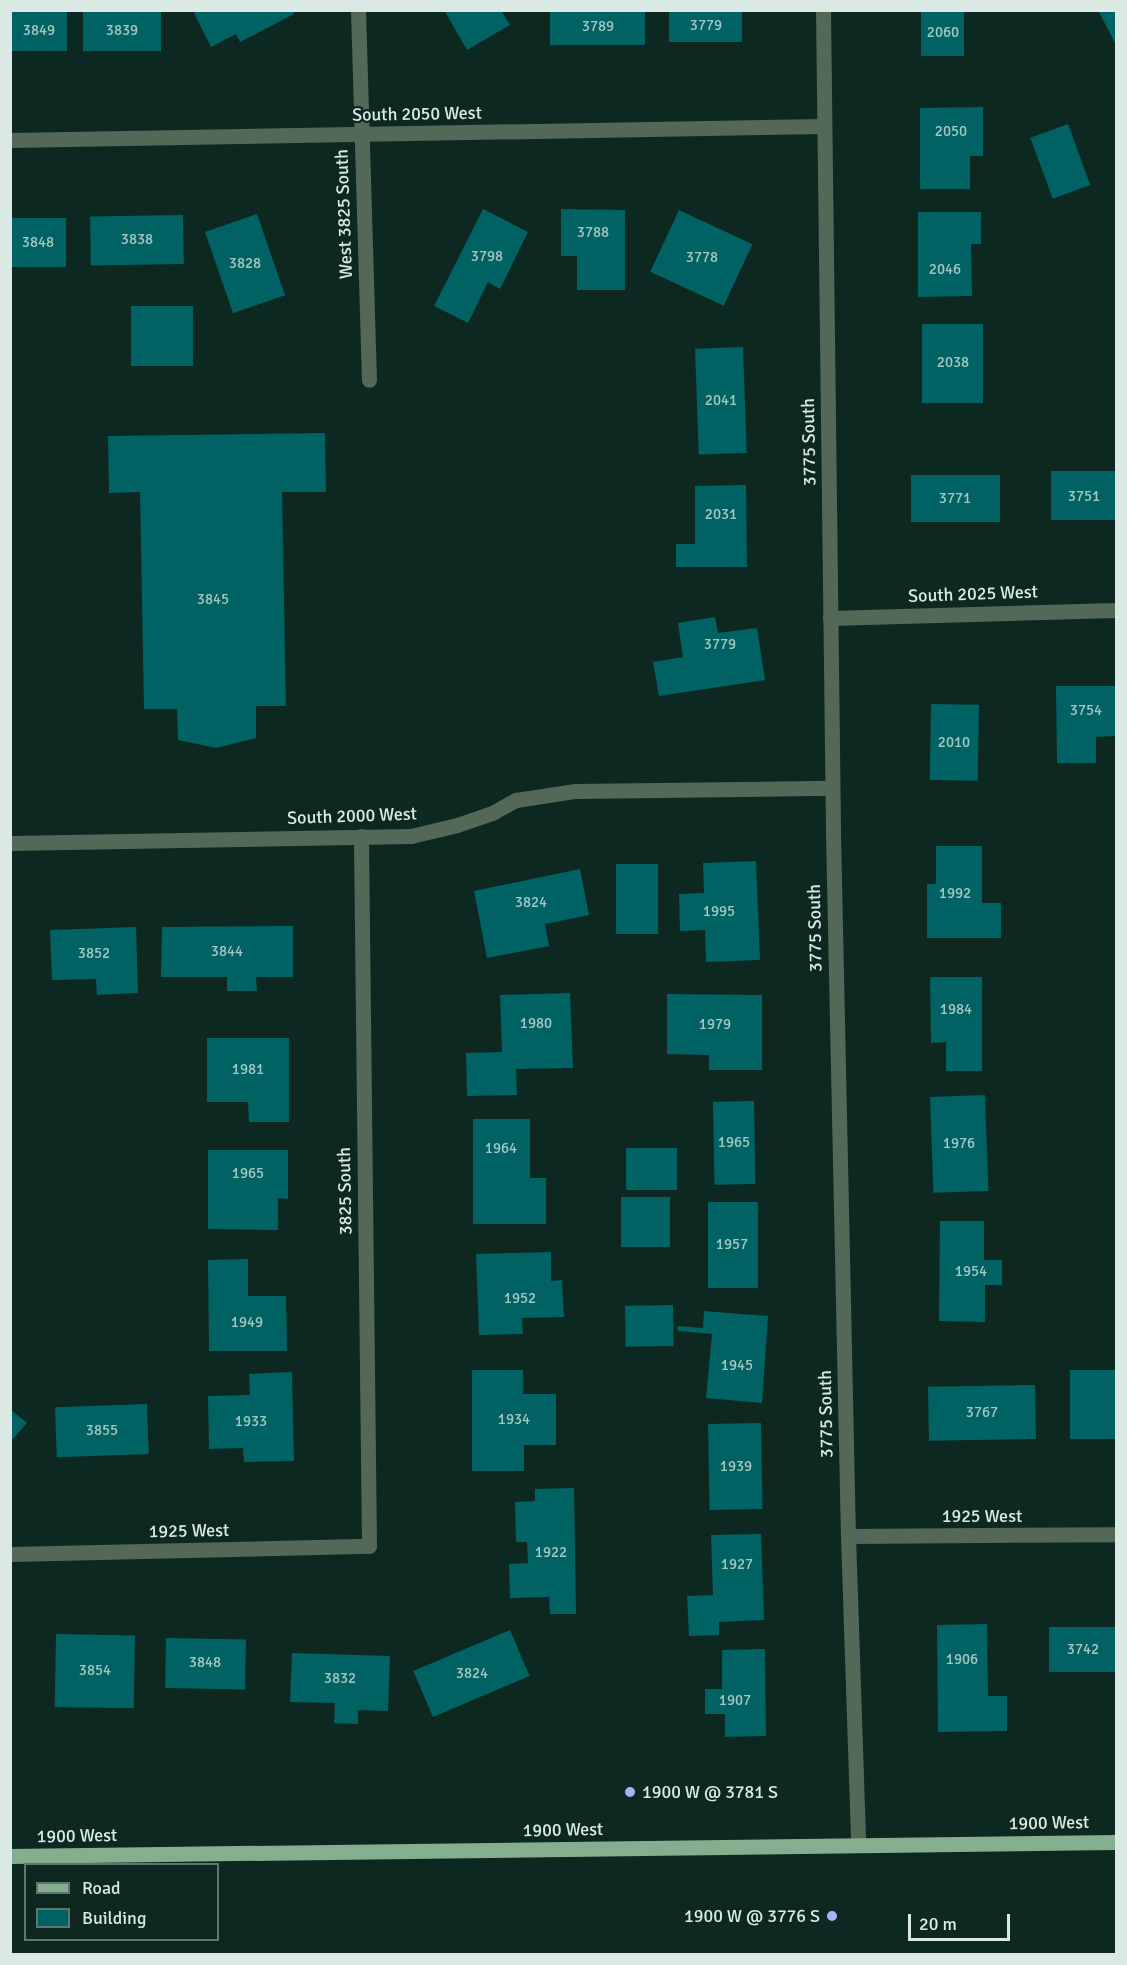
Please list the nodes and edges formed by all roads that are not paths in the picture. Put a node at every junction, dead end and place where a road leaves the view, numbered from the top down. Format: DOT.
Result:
graph roads {
  1 [pos="358,10"];
  2 [pos="823,10"];
  3 [pos="824,126"];
  4 [pos="362,134"];
  5 [pos="10,140"];
  6 [pos="369,380"];
  7 [pos="1116,610"];
  8 [pos="830,618"];
  9 [pos="832,788"];
  10 [pos="361,836"];
  11 [pos="10,843"];
  12 [pos="1116,1534"];
  13 [pos="849,1536"];
  14 [pos="369,1546"];
  15 [pos="10,1554"];
  16 [pos="1116,1842"];
  17 [pos="858,1845"];
  18 [pos="10,1856"];
  1 -- 4 [label="street, West 3825 South"];
  2 -- 3 [label="street, 3775 South"];
  3 -- 4 [label="street, South 2050 West"];
  3 -- 8 [label="street, 3775 South"];
  4 -- 5 [label="street, South 2050 West"];
  4 -- 6 [label="street, West 3825 South"];
  7 -- 8 [label="street, South 2025 West"];
  8 -- 9 [label="street, 3775 South"];
  9 -- 10 [label="street, South 2000 West"];
  9 -- 13 [label="street, 3775 South"];
  10 -- 11 [label="street, South 2000 West"];
  10 -- 14 [label="street, 3825 South"];
  12 -- 13 [label="street, 1925 West"];
  13 -- 17 [label="street, 3775 South"];
  14 -- 15 [label="street, 1925 West"];
  16 -- 17 [label="main road, 1900 West"];
  17 -- 18 [label="main road, 1900 West"];
}
